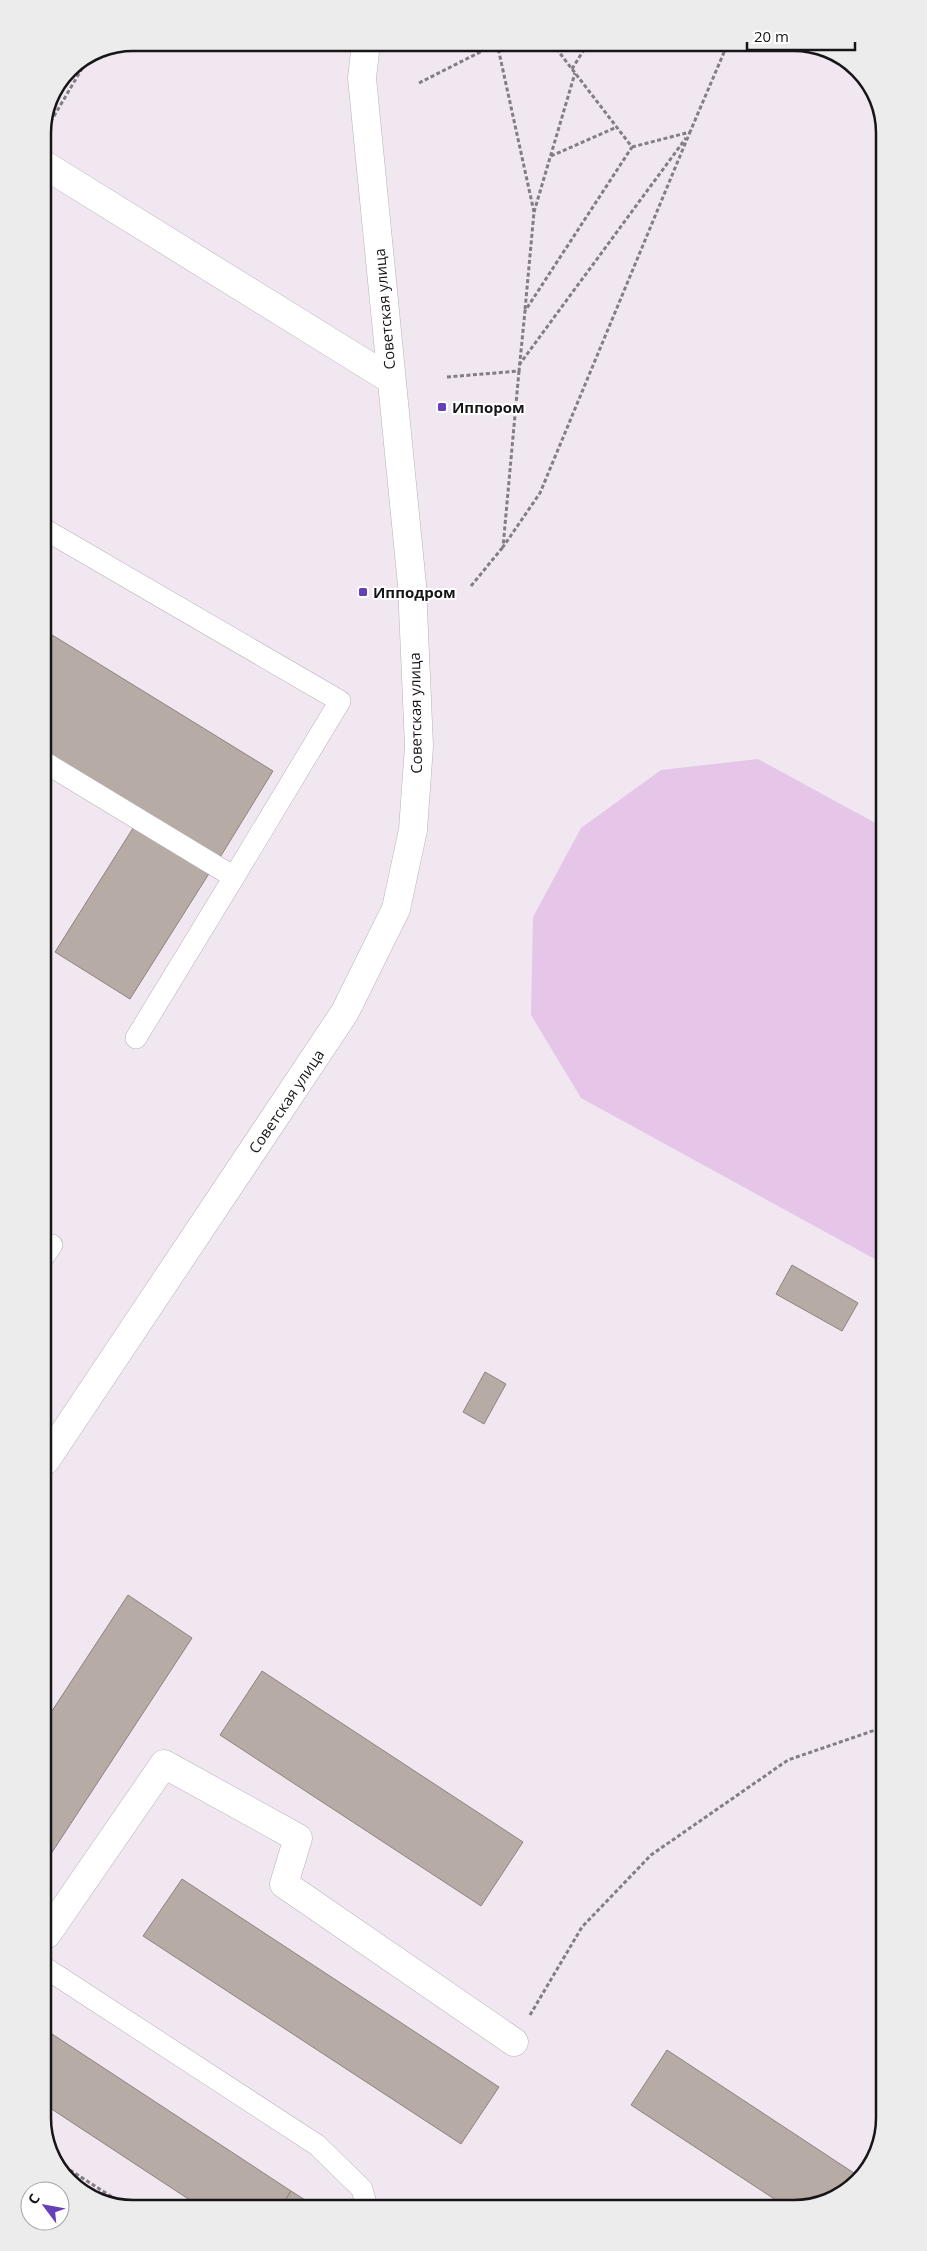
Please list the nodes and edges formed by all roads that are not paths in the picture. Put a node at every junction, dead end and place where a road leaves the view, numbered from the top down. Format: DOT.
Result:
graph roads {
  1 [pos="365,51"];
  2 [pos="51,169"];
  3 [pos="390,379"];
  4 [pos="51,532"];
  5 [pos="51,766"];
  6 [pos="234,877"];
  7 [pos="136,1038"];
  8 [pos="51,1453"];
  9 [pos="51,1928"];
  10 [pos="51,1972"];
  11 [pos="514,2042"];
  12 [pos="366,2200"];
  1 -- 3 [label="main road, Советская улица"];
  2 -- 3 [label="main road"];
  3 -- 8 [label="main road, Советская улица"];
  4 -- 6 [label="lane"];
  5 -- 6 [label="lane"];
  6 -- 7 [label="lane"];
  9 -- 11 [label="main road"];
  10 -- 12 [label="lane"];
}
